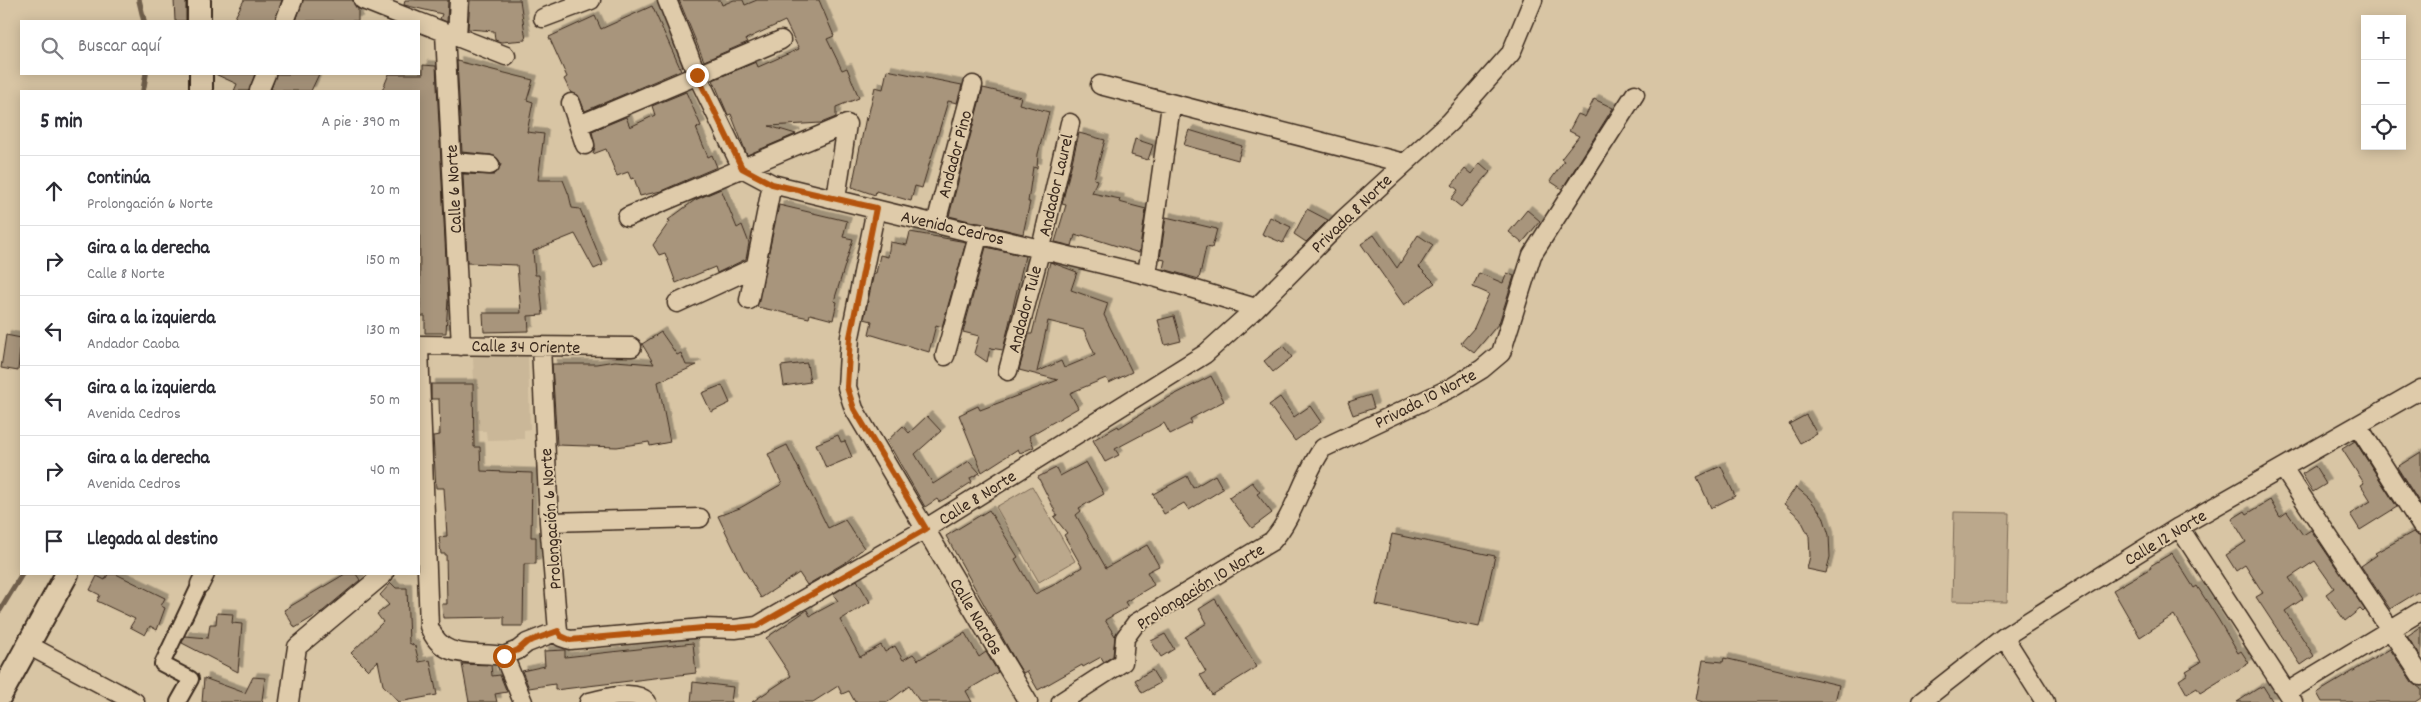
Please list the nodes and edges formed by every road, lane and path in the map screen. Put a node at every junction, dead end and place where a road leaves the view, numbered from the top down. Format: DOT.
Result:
graph roads {
  1 [pos="199,0"];
  2 [pos="293,0"];
  3 [pos="363,0"];
  4 [pos="459,0"];
  5 [pos="591,0"];
  6 [pos="667,0"];
  7 [pos="1533,0"];
  8 [pos="543,18"];
  9 [pos="200,20"];
  10 [pos="285,20"];
  11 [pos="412,20"];
  12 [pos="420,23"];
  13 [pos="451,35"];
  14 [pos="781,40"];
  15 [pos="506,56"];
  16 [pos="201,75"];
  17 [pos="266,75"];
  18 [pos="697,75"];
  19 [pos="973,85"];
  20 [pos="1100,85"];
  21 [pos="201,90"];
  22 [pos="259,90"];
  23 [pos="1635,94"];
  24 [pos="570,103"];
  25 [pos="1171,104"];
  26 [pos="1070,123"];
  27 [pos="579,125"];
  28 [pos="585,145"];
  29 [pos="452,162"];
  30 [pos="1404,163"];
  31 [pos="490,165"];
  32 [pos="742,168"];
  33 [pos="772,184"];
  34 [pos="836,199"];
  35 [pos="876,208"];
  36 [pos="627,217"];
  37 [pos="936,223"];
  38 [pos="979,233"];
  39 [pos="1041,248"];
  40 [pos="755,267"];
  41 [pos="1147,274"];
  42 [pos="749,300"];
  43 [pos="677,303"];
  44 [pos="1256,308"];
  45 [pos="461,346"];
  46 [pos="541,346"];
  47 [pos="420,347"];
  48 [pos="632,347"];
  49 [pos="945,356"];
  50 [pos="1008,370"];
  51 [pos="2421,389"];
  52 [pos="420,396"];
  53 [pos="2358,426"];
  54 [pos="2284,468"];
  55 [pos="1295,501"];
  56 [pos="700,518"];
  57 [pos="549,522"];
  58 [pos="2421,525"];
  59 [pos="2179,528"];
  60 [pos="926,529"];
  61 [pos="423,541"];
  62 [pos="66,575"];
  63 [pos="383,575"];
  64 [pos="203,579"];
  65 [pos="2421,611"];
  66 [pos="2391,630"];
  67 [pos="558,631"];
  68 [pos="2004,637"];
  69 [pos="28,646"];
  70 [pos="504,656"];
  71 [pos="2421,676"];
  72 [pos="0,696"];
  73 [pos="2290,697"];
  74 [pos="646,700"];
  75 [pos="135,702"];
  76 [pos="178,702"];
  77 [pos="288,702"];
  78 [pos="523,702"];
  79 [pos="589,702"];
  80 [pos="1028,702"];
  81 [pos="1060,702"];
  82 [pos="1921,702"];
  83 [pos="2045,702"];
  1 -- 9 [label="street"];
  2 -- 10 [label="street"];
  3 -- 11 [label="street"];
  4 -- 13 [label="street, Calle 6 Norte"];
  5 -- 8 [label="street"];
  6 -- 18 [label="street"];
  7 -- 30 [label="street, Privada 8 Norte"];
  12 -- 13 [label="street"];
  13 -- 15 [label="street"];
  13 -- 29 [label="street, Calle 6 Norte"];
  14 -- 18 [label="street"];
  16 -- 21 [label="street"];
  17 -- 22 [label="street"];
  18 -- 27 [label="street"];
  18 -- 32 [label="street"];
  19 -- 37 [label="street, Andador Pino"];
  20 -- 25 [label="street"];
  23 -- 55 [label="street, Privada 10 Norte"];
  24 -- 27 [label="street"];
  25 -- 30 [label="street"];
  25 -- 41 [label="street"];
  26 -- 39 [label="street, Andador Laurel"];
  27 -- 28 [label="street"];
  29 -- 31 [label="street"];
  29 -- 45 [label="street, Calle 6 Norte"];
  30 -- 44 [label="street, Privada 8 Norte"];
  32 -- 33 [label="street, Avenida Cedros"];
  32 -- 34 [label="street"];
  32 -- 36 [label="street"];
  33 -- 34 [label="street, Avenida Cedros"];
  33 -- 40 [label="street"];
  34 -- 35 [label="street, Avenida Cedros"];
  35 -- 37 [label="street, Avenida Cedros"];
  35 -- 60 [label="street, Calle Nardos"];
  37 -- 38 [label="street, Avenida Cedros"];
  38 -- 39 [label="street, Avenida Cedros"];
  38 -- 49 [label="street"];
  39 -- 41 [label="street, Avenida Cedros"];
  39 -- 50 [label="street, Andador Tule"];
  40 -- 42 [label="street"];
  40 -- 43 [label="street"];
  41 -- 44 [label="street, Avenida Cedros"];
  44 -- 60 [label="street, Calle 8 Norte"];
  45 -- 46 [label="street, Calle 34 Oriente"];
  45 -- 47 [label="street, Calle 34 Oriente"];
  46 -- 48 [label="street, Calle 34 Oriente"];
  46 -- 57 [label="street, Prolongación 6 Norte"];
  51 -- 53 [label="street, Calle 12 Norte"];
  52 -- 61 [label="street"];
  53 -- 54 [label="street, Calle 12 Norte"];
  53 -- 58 [label="street"];
  54 -- 59 [label="street, Calle 12 Norte"];
  54 -- 66 [label="street"];
  55 -- 81 [label="street, Prolongación 10 Norte"];
  56 -- 57 [label="street"];
  57 -- 67 [label="street, Prolongación 6 Norte"];
  59 -- 68 [label="street, Calle 12 Norte"];
  59 -- 73 [label="street"];
  60 -- 67 [label="street, Calle 8 Norte"];
  60 -- 80 [label="street, Calle Nardos"];
  61 -- 70 [label="street"];
  62 -- 69 [label="street"];
  63 -- 77 [label="street"];
  64 -- 76 [label="street"];
  65 -- 66 [label="street"];
  66 -- 71 [label="street"];
  66 -- 73 [label="street"];
  67 -- 70 [label="street"];
  68 -- 82 [label="street, Calle 12 Norte"];
  68 -- 83 [label="street"];
  69 -- 72 [label="street"];
  69 -- 75 [label="street"];
  70 -- 78 [label="street"];
  74 -- 79 [label="street"];
}
